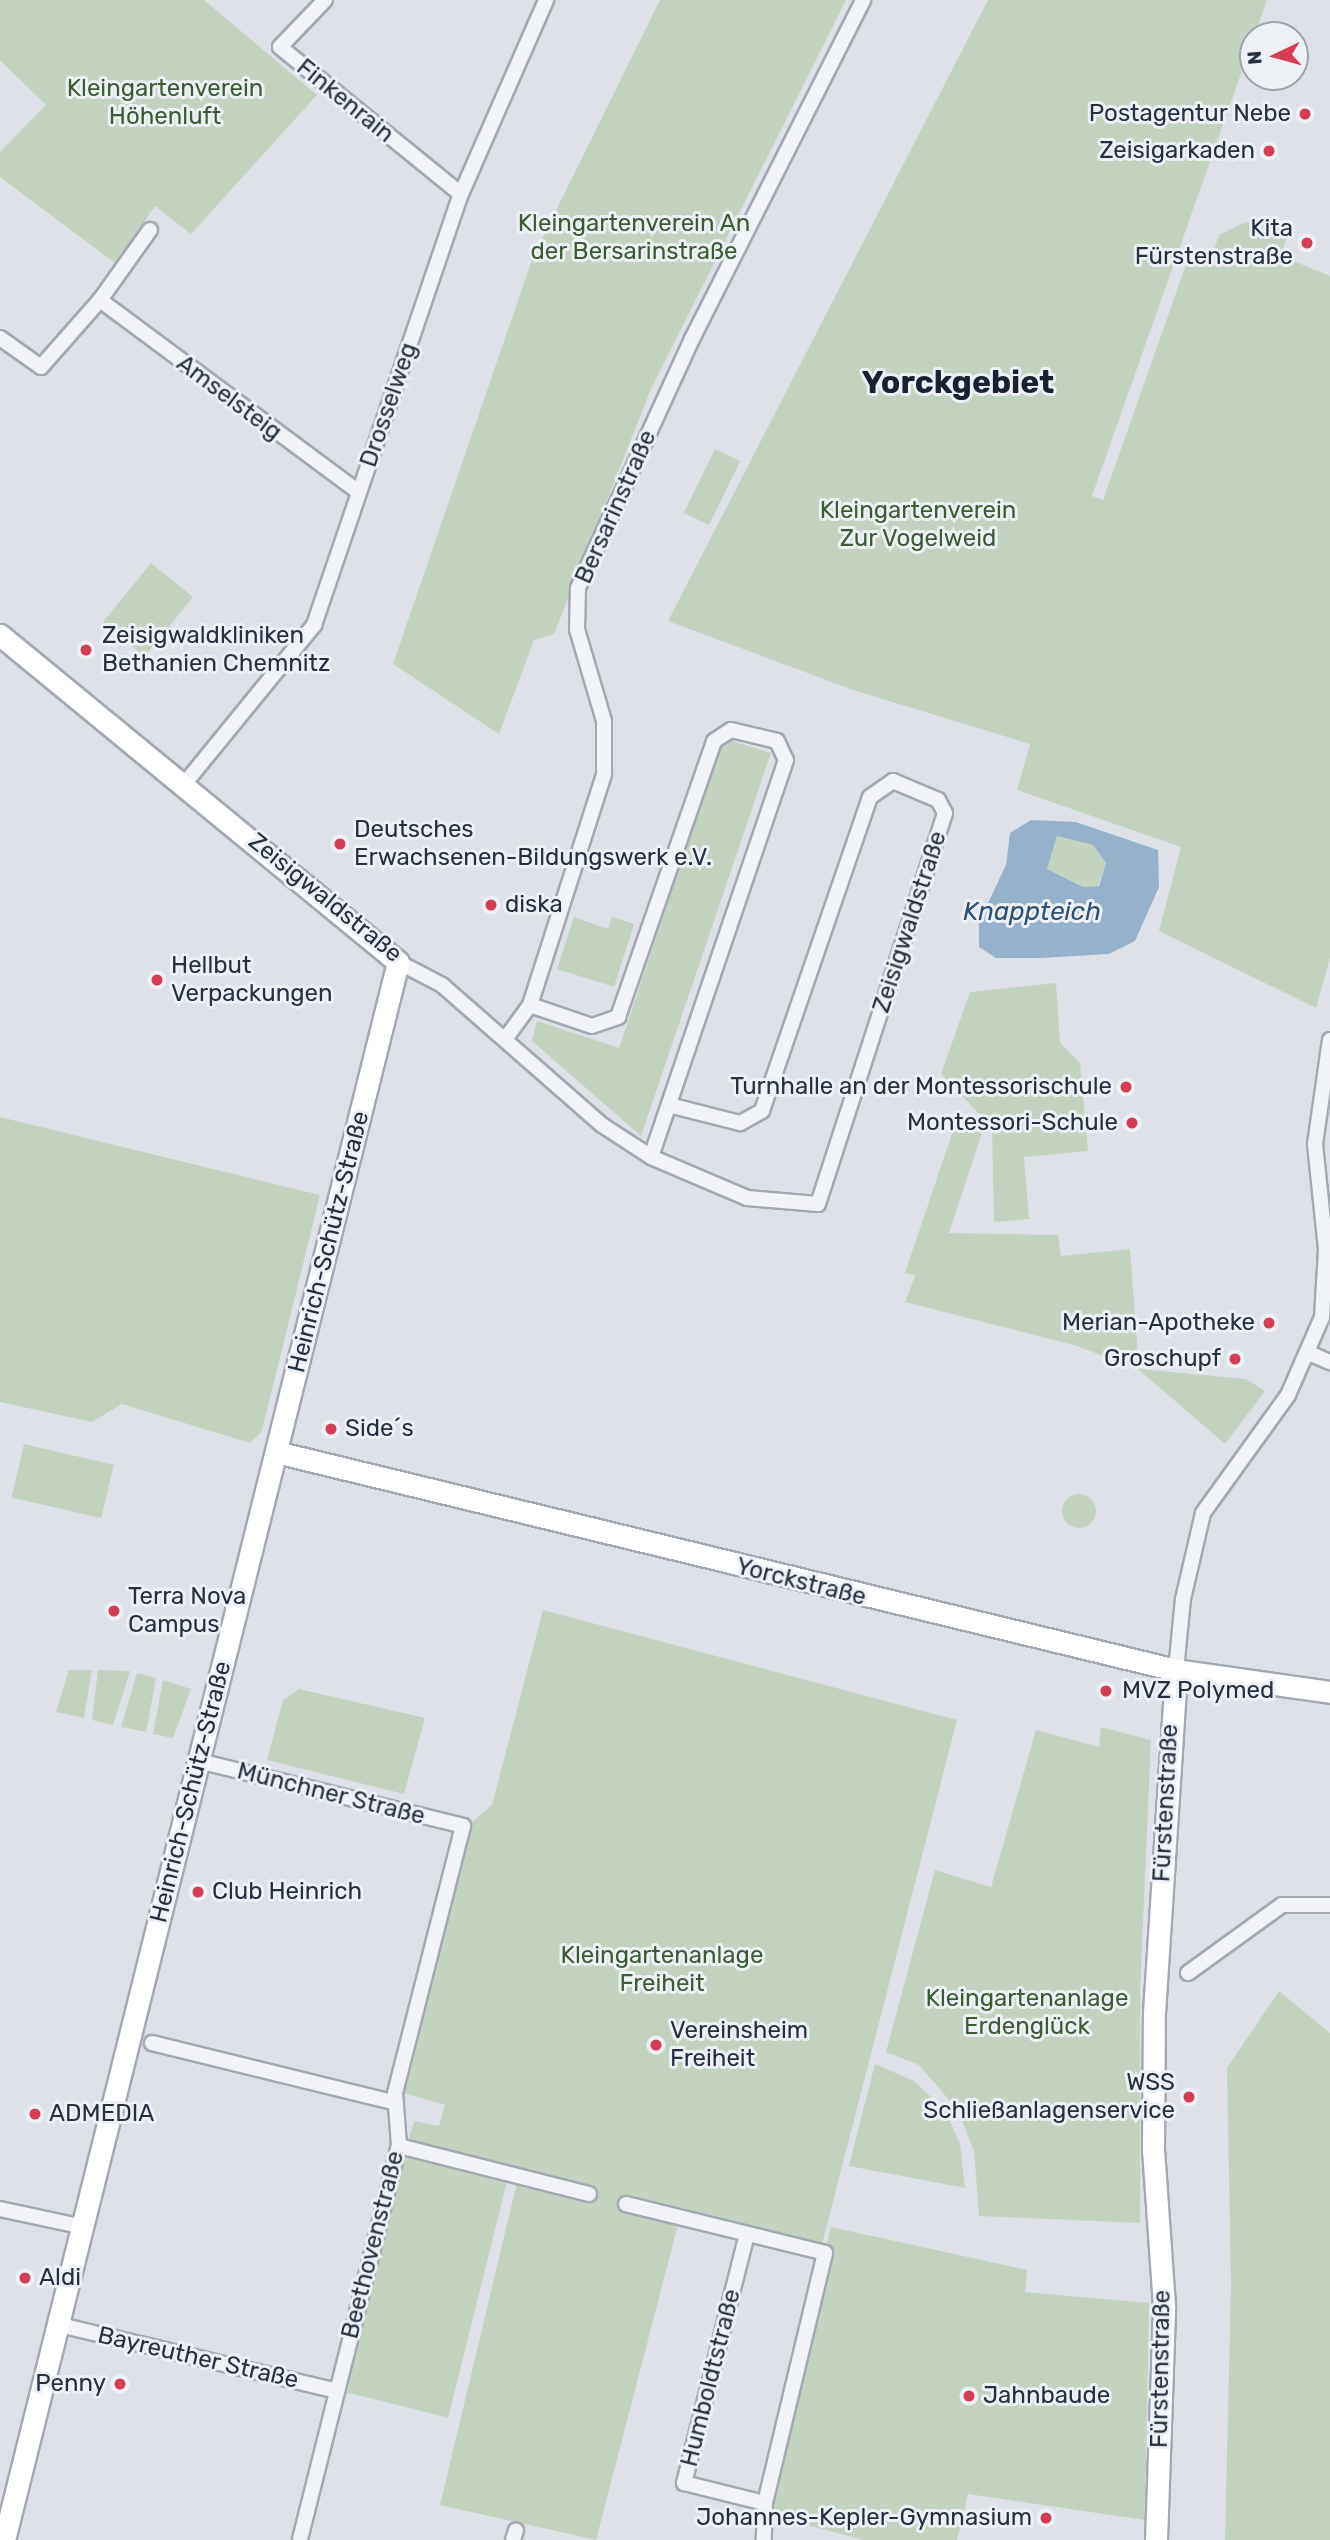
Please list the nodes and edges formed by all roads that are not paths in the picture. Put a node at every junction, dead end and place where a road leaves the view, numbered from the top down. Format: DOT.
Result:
graph roads {
  1 [pos="325,0"];
  2 [pos="546,0"];
  3 [pos="863,0"];
  4 [pos="461,194"];
  5 [pos="150,230"];
  6 [pos="100,300"];
  7 [pos="0,338"];
  8 [pos="359,492"];
  9 [pos="0,635"];
  10 [pos="186,782"];
  11 [pos="398,962"];
  12 [pos="530,1005"];
  13 [pos="506,1038"];
  14 [pos="1330,1040"];
  15 [pos="1327,1063"];
  16 [pos="669,1105"];
  17 [pos="1323,1143"];
  18 [pos="651,1157"];
  19 [pos="1311,1354"];
  20 [pos="1330,1362"];
  21 [pos="276,1452"];
  22 [pos="1176,1670"];
  23 [pos="1330,1692"];
  24 [pos="199,1761"];
  25 [pos="463,1826"];
  26 [pos="1330,1905"];
  27 [pos="1188,1973"];
  28 [pos="152,2043"];
  29 [pos="396,2103"];
  30 [pos="399,2147"];
  31 [pos="589,2194"];
  32 [pos="626,2204"];
  33 [pos="0,2209"];
  34 [pos="84,2227"];
  35 [pos="747,2234"];
  36 [pos="60,2325"];
  37 [pos="337,2391"];
  38 [pos="765,2503"];
  39 [pos="4,2540"];
  40 [pos="300,2540"];
  41 [pos="764,2540"];
  42 [pos="1156,2540"];
  1 -- 4 [label="street, Finkenrain"];
  2 -- 4 [label="street, Drosselweg"];
  3 -- 12 [label="street, Bersarinstraße"];
  4 -- 8 [label="street, Drosselweg"];
  5 -- 6 [label="street"];
  6 -- 7 [label="street"];
  6 -- 8 [label="street, Amselsteig"];
  8 -- 10 [label="street, Drosselweg"];
  9 -- 10 [label="main road, Zeisigwaldstraße"];
  10 -- 11 [label="main road, Zeisigwaldstraße"];
  11 -- 13 [label="street, Zeisigwaldstraße"];
  11 -- 21 [label="main road, Heinrich-Schütz-Straße"];
  12 -- 13 [label="street, Bersarinstraße"];
  12 -- 16 [label="street"];
  13 -- 18 [label="street, Zeisigwaldstraße"];
  14 -- 15 [label="street, Fürstenstraße"];
  15 -- 17 [label="street, Fürstenstraße"];
  16 -- 18 [label="street"];
  16 -- 18 [label="street, Zeisigwaldstraße"];
  17 -- 19 [label="street, Fürstenstraße"];
  19 -- 20 [label="street"];
  19 -- 22 [label="street, Fürstenstraße"];
  21 -- 22 [label="main road, Yorckstraße"];
  21 -- 24 [label="main road, Heinrich-Schütz-Straße"];
  22 -- 23 [label="main road, Yorckstraße"];
  22 -- 42 [label="main road, Fürstenstraße"];
  24 -- 25 [label="street, Münchner Straße"];
  24 -- 34 [label="main road, Heinrich-Schütz-Straße"];
  25 -- 29 [label="street, Beethovenstraße"];
  26 -- 27 [label="street"];
  28 -- 29 [label="street"];
  29 -- 30 [label="street, Beethovenstraße"];
  30 -- 31 [label="street"];
  30 -- 37 [label="street, Beethovenstraße"];
  32 -- 35 [label="street"];
  33 -- 34 [label="street"];
  34 -- 36 [label="main road, Heinrich-Schütz-Straße"];
  35 -- 38 [label="street"];
  35 -- 38 [label="street, Humboldtstraße"];
  36 -- 37 [label="street, Bayreuther Straße"];
  36 -- 39 [label="main road, Heinrich-Schütz-Straße"];
  37 -- 40 [label="street, Beethovenstraße"];
  38 -- 41 [label="street"];
}
